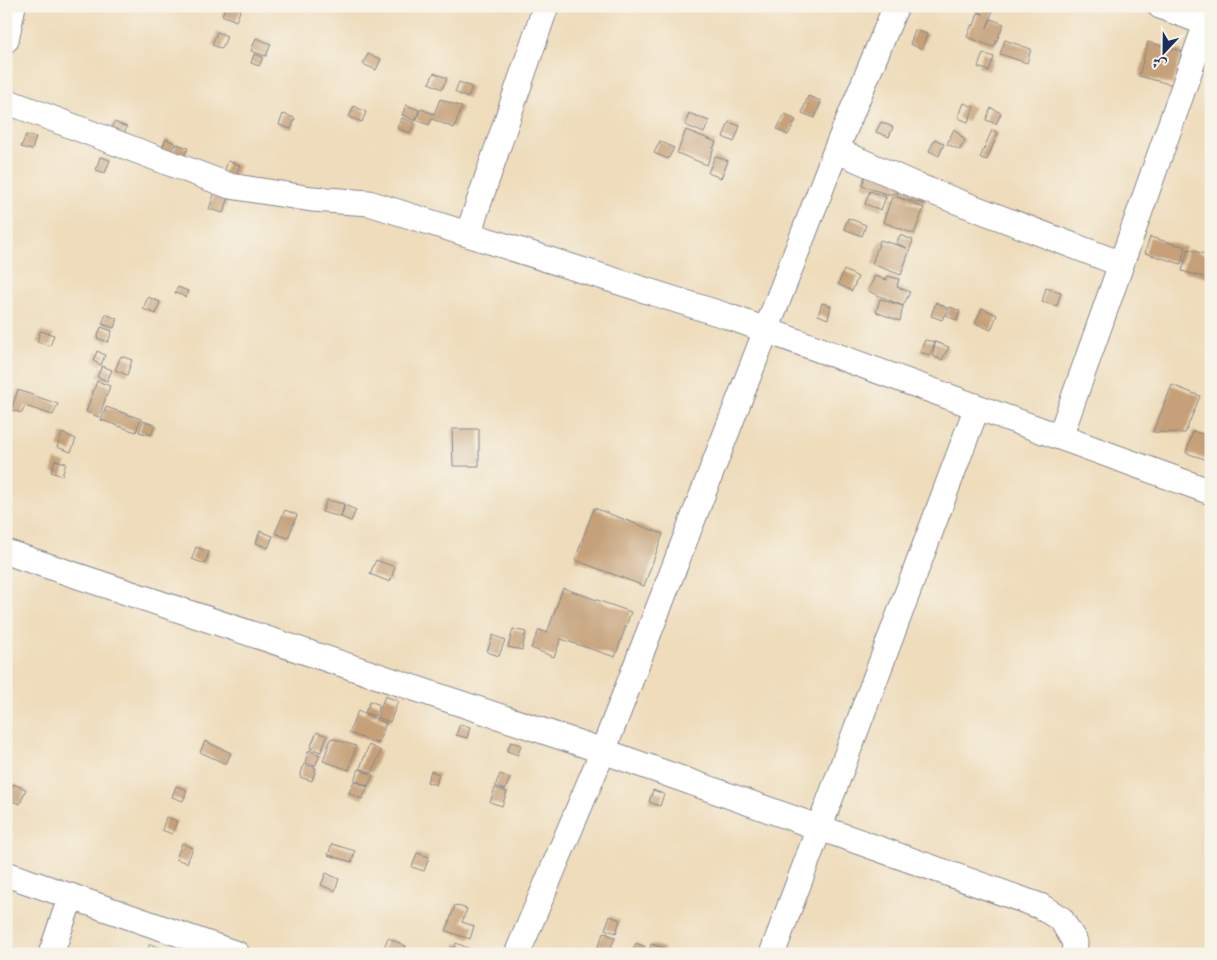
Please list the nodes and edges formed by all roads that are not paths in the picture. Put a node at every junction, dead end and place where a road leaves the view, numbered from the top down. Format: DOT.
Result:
graph roads {
  1 [pos="13,6"];
  2 [pos="546,6"];
  3 [pos="896,6"];
  4 [pos="1160,6"];
  5 [pos="1208,17"];
  6 [pos="6,40"];
  7 [pos="6,101"];
  8 [pos="836,150"];
  9 [pos="468,234"];
  10 [pos="1121,264"];
  11 [pos="767,330"];
  12 [pos="977,407"];
  13 [pos="1060,437"];
  14 [pos="1211,492"];
  15 [pos="6,552"];
  16 [pos="603,751"];
  17 [pos="819,828"];
  18 [pos="6,874"];
  19 [pos="71,896"];
  20 [pos="51,954"];
  21 [pos="237,954"];
  22 [pos="517,954"];
  23 [pos="772,954"];
  24 [pos="1074,954"];
  1 -- 6 [label="street"];
  2 -- 9 [label="street"];
  3 -- 8 [label="street"];
  4 -- 5 [label="street"];
  5 -- 10 [label="street"];
  7 -- 9 [label="street"];
  8 -- 10 [label="street"];
  8 -- 11 [label="street"];
  9 -- 11 [label="street"];
  10 -- 13 [label="street"];
  11 -- 12 [label="street"];
  11 -- 16 [label="street"];
  12 -- 13 [label="street"];
  12 -- 17 [label="street"];
  13 -- 14 [label="street"];
  15 -- 16 [label="street"];
  16 -- 17 [label="street"];
  16 -- 22 [label="street"];
  17 -- 23 [label="street"];
  17 -- 24 [label="street"];
  18 -- 19 [label="street"];
  19 -- 20 [label="street"];
  19 -- 21 [label="street"];
}
